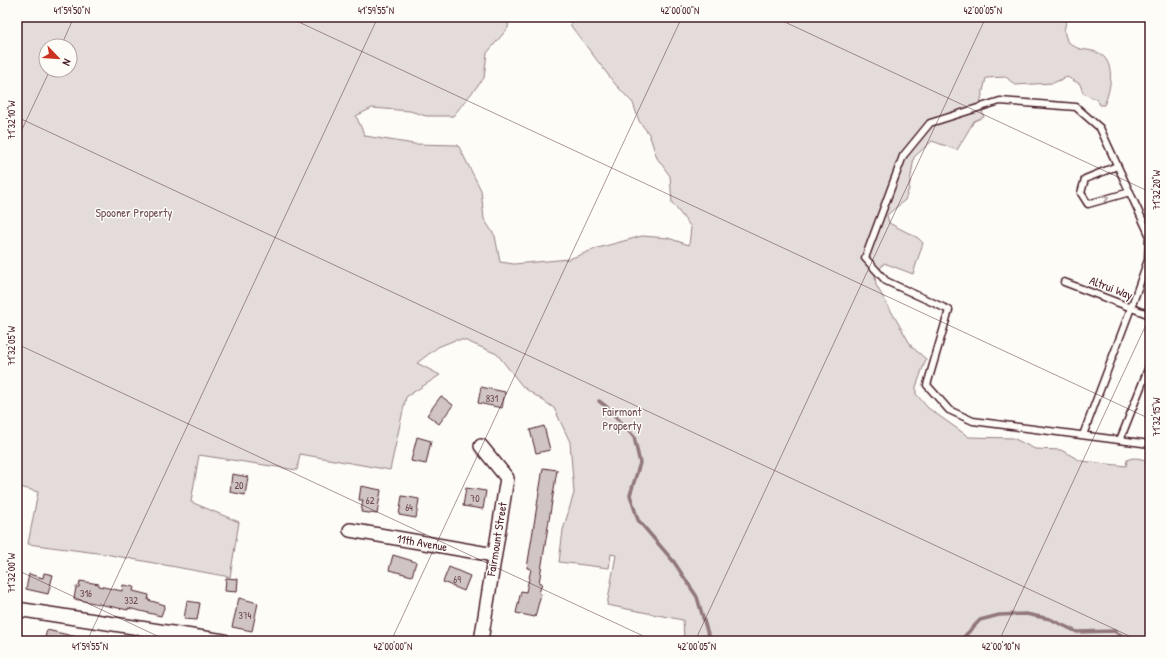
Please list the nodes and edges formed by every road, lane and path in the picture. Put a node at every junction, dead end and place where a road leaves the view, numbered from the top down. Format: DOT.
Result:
graph roads {
  1 [pos="1118,166"];
  2 [pos="1130,192"];
  3 [pos="1064,282"];
  4 [pos="1131,308"];
  5 [pos="1150,315"];
  6 [pos="1150,364"];
  7 [pos="1083,435"];
  8 [pos="1120,440"];
  9 [pos="1150,444"];
  10 [pos="481,446"];
  11 [pos="350,530"];
  12 [pos="494,555"];
  13 [pos="17,610"];
  14 [pos="224,641"];
  15 [pos="481,641"];
  1 -- 2 [label="lane"];
  1 -- 2 [label="lane, one-way"];
  1 -- 7 [label="lane"];
  2 -- 4 [label="lane"];
  3 -- 4 [label="lane, Altrui Way"];
  4 -- 5 [label="lane, Altrui Way"];
  4 -- 7 [label="lane"];
  6 -- 8 [label="lane"];
  7 -- 8 [label="lane"];
  8 -- 9 [label="lane"];
  10 -- 12 [label="street, Fairmount Street"];
  11 -- 12 [label="street, 11th Avenue"];
  12 -- 15 [label="street, Fairmount Street"];
  13 -- 14 [label="street"];
}
